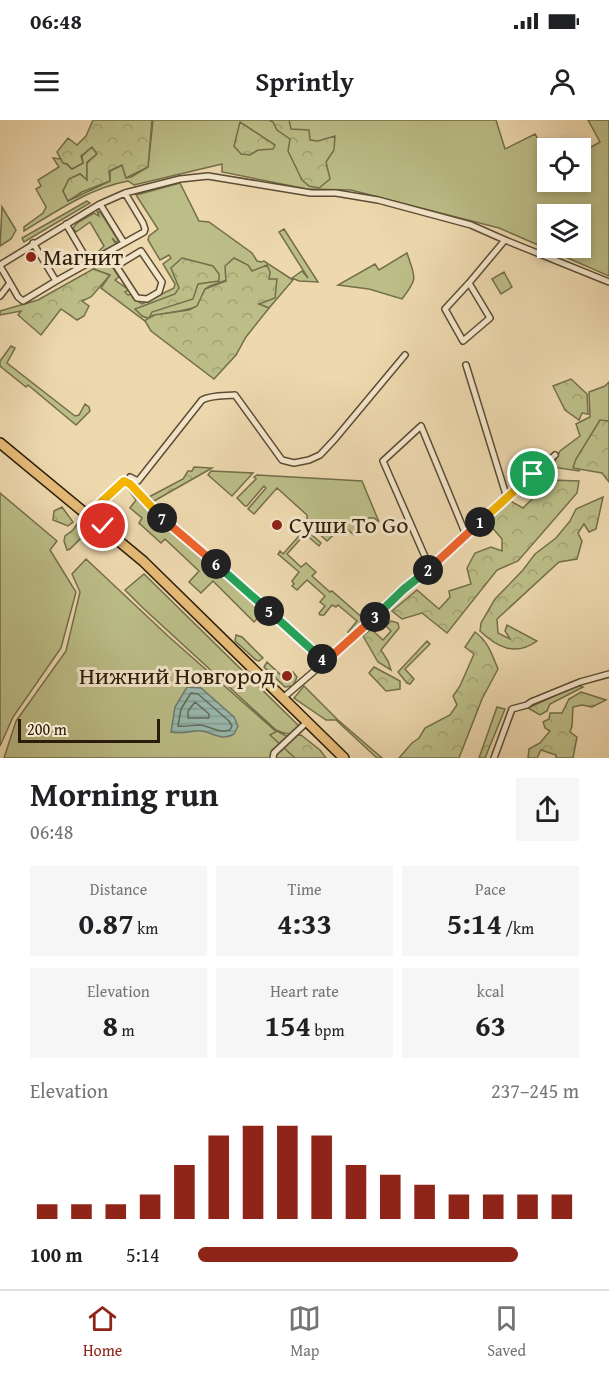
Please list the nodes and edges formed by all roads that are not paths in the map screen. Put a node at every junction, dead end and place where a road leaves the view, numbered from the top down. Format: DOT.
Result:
graph roads {
  1 [pos="125,193"];
  2 [pos="100,204"];
  3 [pos="66,224"];
  4 [pos="505,240"];
  5 [pos="33,243"];
  6 [pos="124,243"];
  7 [pos="107,252"];
  8 [pos="89,263"];
  9 [pos="0,266"];
  10 [pos="116,266"];
  11 [pos="56,281"];
  12 [pos="609,282"];
  13 [pos="10,283"];
  14 [pos="469,283"];
  15 [pos="0,296"];
  16 [pos="405,355"];
  17 [pos="466,365"];
  18 [pos="0,443"];
  19 [pos="555,455"];
  20 [pos="130,477"];
  21 [pos="507,498"];
  22 [pos="88,514"];
  23 [pos="466,535"];
  24 [pos="430,568"];
  25 [pos="325,662"];
  26 [pos="608,674"];
  27 [pos="284,697"];
  28 [pos="307,722"];
  29 [pos="273,758"];
  30 [pos="344,758"];
  31 [pos="494,758"];
  1 -- 2 [label="street"];
  1 -- 4 [label="street"];
  1 -- 6 [label="street"];
  2 -- 3 [label="street"];
  2 -- 6 [label="street"];
  3 -- 5 [label="street"];
  3 -- 8 [label="street"];
  4 -- 12 [label="street"];
  4 -- 14 [label="street"];
  5 -- 9 [label="street"];
  5 -- 11 [label="street"];
  6 -- 7 [label="street"];
  7 -- 8 [label="street"];
  7 -- 10 [label="street"];
  8 -- 11 [label="street"];
  9 -- 13 [label="street"];
  10 -- 10 [label="street"];
  11 -- 13 [label="street"];
  13 -- 15 [label="street"];
  14 -- 14 [label="street"];
  16 -- 20 [label="street"];
  17 -- 21 [label="street"];
  18 -- 22 [label="main road"];
  19 -- 21 [label="street"];
  21 -- 23 [label="street"];
  22 -- 25 [label="street"];
  22 -- 27 [label="main road"];
  23 -- 24 [label="street"];
  23 -- 24 [label="street"];
  24 -- 25 [label="street"];
  25 -- 27 [label="street"];
  26 -- 31 [label="street"];
  27 -- 28 [label="main road"];
  28 -- 29 [label="street"];
  28 -- 30 [label="main road"];
}
